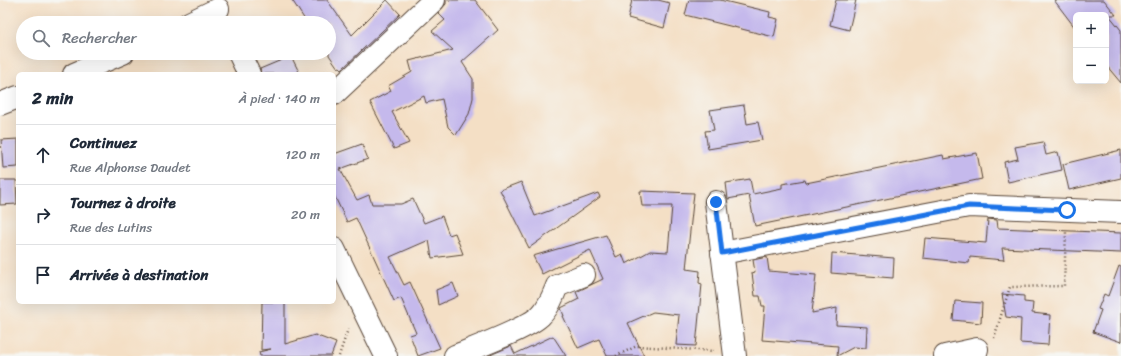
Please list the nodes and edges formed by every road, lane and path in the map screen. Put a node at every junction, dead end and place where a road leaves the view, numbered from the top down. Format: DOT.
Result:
graph roads {
  1 [pos="434,0"];
  2 [pos="218,11"];
  3 [pos="206,16"];
  4 [pos="107,60"];
  5 [pos="242,60"];
  6 [pos="79,72"];
  7 [pos="248,72"];
  8 [pos="336,92"];
  9 [pos="16,98"];
  10 [pos="0,104"];
  11 [pos="716,202"];
  12 [pos="1067,210"];
  13 [pos="1121,212"];
  14 [pos="336,253"];
  15 [pos="722,253"];
  16 [pos="584,275"];
  17 [pos="976,352"];
  18 [pos="735,354"];
  19 [pos="386,356"];
  20 [pos="455,356"];
  21 [pos="616,356"];
  22 [pos="945,356"];
  1 -- 8 [label="street"];
  2 -- 3 [label="street"];
  4 -- 6 [label="street"];
  5 -- 7 [label="street"];
  9 -- 10 [label="street"];
  11 -- 15 [label="street"];
  12 -- 13 [label="street"];
  12 -- 15 [label="street"];
  12 -- 17 [label="path"];
  14 -- 19 [label="street"];
  15 -- 18 [label="street"];
  16 -- 20 [label="street"];
  17 -- 22 [label="street"];
  18 -- 21 [label="path"];
}
